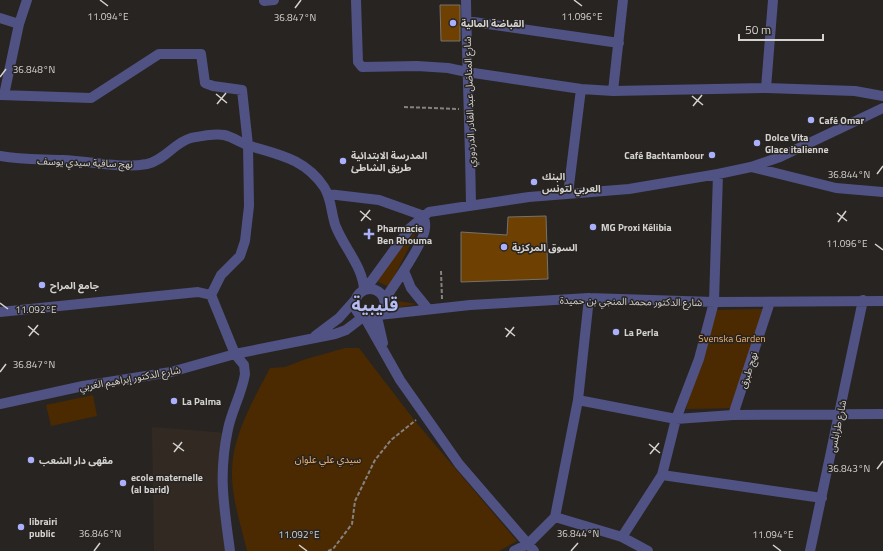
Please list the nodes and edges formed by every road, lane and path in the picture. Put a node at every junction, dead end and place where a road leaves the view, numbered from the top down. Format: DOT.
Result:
graph roads {
  1 [pos="27,0"];
  2 [pos="356,0"];
  3 [pos="466,0"];
  4 [pos="623,0"];
  5 [pos="773,0"];
  6 [pos="0,18"];
  7 [pos="467,21"];
  8 [pos="19,24"];
  9 [pos="619,43"];
  10 [pos="467,72"];
  11 [pos="766,88"];
  12 [pos="580,89"];
  13 [pos="613,91"];
  14 [pos="2,95"];
  15 [pos="883,96"];
  16 [pos="404,107"];
  17 [pos="883,108"];
  18 [pos="470,110"];
  19 [pos="248,145"];
  20 [pos="0,156"];
  21 [pos="751,167"];
  22 [pos="718,174"];
  23 [pos="883,192"];
  24 [pos="328,194"];
  25 [pos="568,194"];
  26 [pos="471,205"];
  27 [pos="424,216"];
  28 [pos="404,271"];
  29 [pos="442,271"];
  30 [pos="364,290"];
  31 [pos="211,295"];
  32 [pos="589,298"];
  33 [pos="355,300"];
  34 [pos="384,300"];
  35 [pos="863,300"];
  36 [pos="883,301"];
  37 [pos="714,302"];
  38 [pos="770,302"];
  39 [pos="428,308"];
  40 [pos="442,308"];
  41 [pos="0,312"];
  42 [pos="378,316"];
  43 [pos="364,317"];
  44 [pos="306,340"];
  45 [pos="385,353"];
  46 [pos="236,354"];
  47 [pos="578,400"];
  48 [pos="0,404"];
  49 [pos="839,414"];
  50 [pos="883,414"];
  51 [pos="426,415"];
  52 [pos="733,415"];
  53 [pos="676,419"];
  54 [pos="662,475"];
  55 [pos="822,498"];
  56 [pos="555,516"];
  57 [pos="622,536"];
  58 [pos="531,547"];
  59 [pos="230,551"];
  60 [pos="328,551"];
  61 [pos="514,551"];
  62 [pos="648,551"];
  63 [pos="810,551"];
  1 -- 8 [label="street"];
  2 -- 10 [label="street"];
  3 -- 7 [label="street, شارع المناضل عبد القادر الدردوري"];
  4 -- 9 [label="street"];
  5 -- 11 [label="street"];
  6 -- 8 [label="street"];
  7 -- 9 [label="street"];
  7 -- 10 [label="street, شارع المناضل عبد القادر الدردوري"];
  8 -- 14 [label="street"];
  9 -- 13 [label="street"];
  10 -- 12 [label="street"];
  10 -- 18 [label="street, شارع المناضل عبد القادر الدردوري"];
  11 -- 13 [label="street"];
  11 -- 15 [label="street"];
  12 -- 13 [label="street"];
  12 -- 25 [label="street"];
  14 -- 19 [label="street"];
  16 -- 18 [label="path"];
  17 -- 21 [label="street"];
  18 -- 26 [label="street, شارع المناضل عبد القادر الدردوري"];
  19 -- 20 [label="street, نهج ساقية سيدي يوسف"];
  19 -- 24 [label="street, نهج ساقية سيدي يوسف"];
  19 -- 31 [label="street"];
  21 -- 22 [label="street"];
  21 -- 23 [label="street"];
  22 -- 25 [label="street"];
  22 -- 37 [label="street"];
  24 -- 27 [label="street"];
  24 -- 30 [label="street, نهج ساقية سيدي يوسف"];
  25 -- 26 [label="street"];
  26 -- 27 [label="street"];
  27 -- 28 [label="street"];
  27 -- 30 [label="street"];
  28 -- 34 [label="street"];
  28 -- 39 [label="street"];
  29 -- 40 [label="path"];
  30 -- 33 [label="street"];
  30 -- 34 [label="street"];
  31 -- 41 [label="street"];
  31 -- 46 [label="street"];
  32 -- 37 [label="street, شارع الدكتور محمد المنجي بن حميدة"];
  32 -- 40 [label="street, شارع الدكتور محمد المنجي بن حميدة"];
  32 -- 47 [label="street"];
  33 -- 43 [label="street"];
  33 -- 44 [label="street"];
  34 -- 42 [label="street"];
  35 -- 36 [label="street, شارع الدكتور محمد المنجي بن حميدة"];
  35 -- 38 [label="street, شارع الدكتور محمد المنجي بن حميدة"];
  35 -- 49 [label="street, شارع طرابلس"];
  37 -- 38 [label="street, شارع الدكتور محمد المنجي بن حميدة"];
  37 -- 53 [label="street"];
  38 -- 52 [label="street, نهج طبرق"];
  39 -- 40 [label="street, شارع الدكتور محمد المنجي بن حميدة"];
  39 -- 42 [label="street, شارع الدكتور محمد المنجي بن حميدة"];
  42 -- 43 [label="street"];
  42 -- 45 [label="street"];
  43 -- 44 [label="street, شارع الدكتور إبراهيم الغربي"];
  43 -- 45 [label="street"];
  44 -- 46 [label="street, شارع الدكتور إبراهيم الغربي"];
  45 -- 51 [label="street"];
  46 -- 48 [label="street, شارع الدكتور إبراهيم الغربي"];
  46 -- 59 [label="street"];
  47 -- 53 [label="street"];
  47 -- 56 [label="street"];
  49 -- 50 [label="street"];
  49 -- 52 [label="street"];
  49 -- 55 [label="street, شارع طرابلس"];
  51 -- 58 [label="street"];
  51 -- 60 [label="path"];
  52 -- 53 [label="street"];
  53 -- 54 [label="street"];
  54 -- 55 [label="street"];
  54 -- 57 [label="street"];
  55 -- 63 [label="street, شارع طرابلس"];
  56 -- 57 [label="street"];
  56 -- 58 [label="street"];
  57 -- 62 [label="street"];
  58 -- 61 [label="street"];
}
